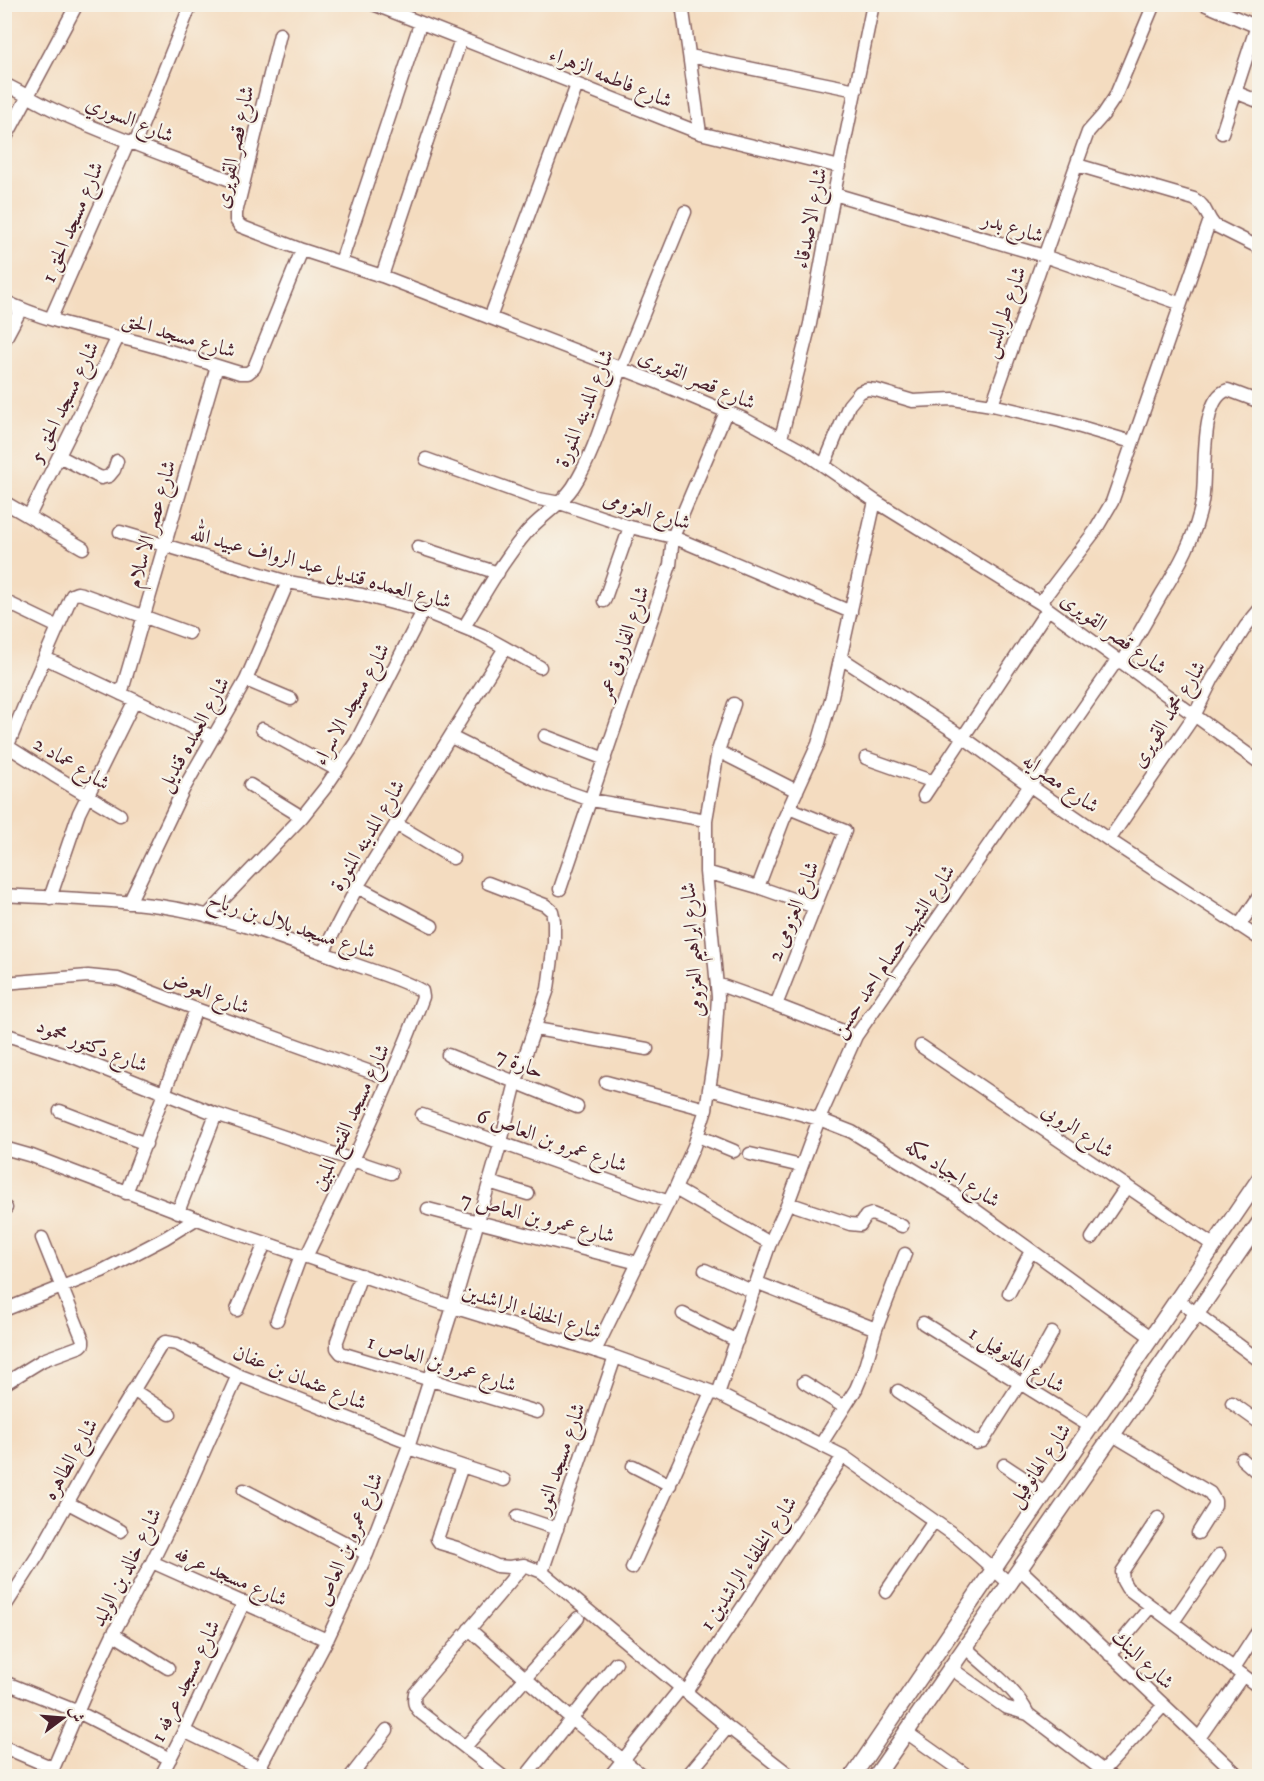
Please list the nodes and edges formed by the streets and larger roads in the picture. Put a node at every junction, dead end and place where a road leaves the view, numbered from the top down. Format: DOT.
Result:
graph roads {
  1 [pos="77,4"];
  2 [pos="191,4"];
  3 [pos="373,4"];
  4 [pos="682,4"];
  5 [pos="873,4"];
  6 [pos="1154,4"];
  7 [pos="1204,4"];
  8 [pos="1258,23"];
  9 [pos="420,24"];
  10 [pos="280,34"];
  11 [pos="461,39"];
  12 [pos="690,56"];
  13 [pos="4,84"];
  14 [pos="577,85"];
  15 [pos="856,90"];
  16 [pos="1235,92"];
  17 [pos="28,95"];
  18 [pos="1260,102"];
  19 [pos="700,133"];
  20 [pos="1222,133"];
  21 [pos="4,141"];
  22 [pos="132,142"];
  23 [pos="1077,165"];
  24 [pos="840,167"];
  25 [pos="243,185"];
  26 [pos="834,194"];
  27 [pos="685,212"];
  28 [pos="1210,220"];
  29 [pos="1260,248"];
  30 [pos="302,250"];
  31 [pos="1044,256"];
  32 [pos="341,262"];
  33 [pos="382,276"];
  34 [pos="4,301"];
  35 [pos="1179,303"];
  36 [pos="21,309"];
  37 [pos="51,318"];
  38 [pos="490,318"];
  39 [pos="118,337"];
  40 [pos="4,341"];
  41 [pos="217,366"];
  42 [pos="621,369"];
  43 [pos="1260,402"];
  44 [pos="992,405"];
  45 [pos="726,412"];
  46 [pos="781,438"];
  47 [pos="1132,442"];
  48 [pos="59,456"];
  49 [pos="426,459"];
  50 [pos="117,461"];
  51 [pos="824,465"];
  52 [pos="875,501"];
  53 [pos="4,502"];
  54 [pos="560,503"];
  55 [pos="29,516"];
  56 [pos="630,527"];
  57 [pos="120,532"];
  58 [pos="673,537"];
  59 [pos="166,545"];
  60 [pos="418,547"];
  61 [pos="83,548"];
  62 [pos="498,573"];
  63 [pos="288,582"];
  64 [pos="4,601"];
  65 [pos="604,601"];
  66 [pos="1044,606"];
  67 [pos="1260,609"];
  68 [pos="423,611"];
  69 [pos="851,612"];
  70 [pos="144,617"];
  71 [pos="58,627"];
  72 [pos="464,627"];
  73 [pos="189,633"];
  74 [pos="505,648"];
  75 [pos="45,658"];
  76 [pos="841,658"];
  77 [pos="1119,661"];
  78 [pos="540,667"];
  79 [pos="246,680"];
  80 [pos="121,694"];
  81 [pos="291,699"];
  82 [pos="135,700"];
  83 [pos="734,704"];
  84 [pos="1194,716"];
  85 [pos="262,729"];
  86 [pos="545,736"];
  87 [pos="213,737"];
  88 [pos="451,737"];
  89 [pos="963,737"];
  90 [pos="6,748"];
  91 [pos="718,751"];
  92 [pos="866,758"];
  93 [pos="605,759"];
  94 [pos="1260,763"];
  95 [pos="337,770"];
  96 [pos="934,782"];
  97 [pos="250,784"];
  98 [pos="1029,785"];
  99 [pos="797,791"];
  100 [pos="88,796"];
  101 [pos="924,796"];
  102 [pos="591,800"];
  103 [pos="789,808"];
  104 [pos="120,814"];
  105 [pos="302,817"];
  106 [pos="706,820"];
  107 [pos="396,824"];
  108 [pos="1109,840"];
  109 [pos="453,858"];
  110 [pos="706,872"];
  111 [pos="488,883"];
  112 [pos="357,887"];
  113 [pos="758,887"];
  114 [pos="560,889"];
  115 [pos="4,895"];
  116 [pos="1260,895"];
  117 [pos="50,898"];
  118 [pos="129,903"];
  119 [pos="815,907"];
  120 [pos="207,916"];
  121 [pos="432,926"];
  122 [pos="1239,926"];
  123 [pos="1260,939"];
  124 [pos="323,953"];
  125 [pos="4,983"];
  126 [pos="717,984"];
  127 [pos="422,991"];
  128 [pos="776,1005"];
  129 [pos="196,1009"];
  130 [pos="536,1029"];
  131 [pos="4,1034"];
  132 [pos="856,1036"];
  133 [pos="921,1046"];
  134 [pos="646,1049"];
  135 [pos="448,1055"];
  136 [pos="390,1079"];
  137 [pos="516,1082"];
  138 [pos="606,1082"];
  139 [pos="709,1089"];
  140 [pos="165,1094"];
  141 [pos="577,1107"];
  142 [pos="706,1109"];
  143 [pos="60,1111"];
  144 [pos="216,1114"];
  145 [pos="422,1115"];
  146 [pos="819,1119"];
  147 [pos="698,1136"];
  148 [pos="501,1142"];
  149 [pos="146,1144"];
  150 [pos="4,1148"];
  151 [pos="734,1151"];
  152 [pos="750,1154"];
  153 [pos="353,1160"];
  154 [pos="801,1167"];
  155 [pos="391,1173"];
  156 [pos="1260,1178"];
  157 [pos="489,1182"];
  158 [pos="1127,1186"];
  159 [pos="675,1189"];
  160 [pos="126,1193"];
  161 [pos="528,1194"];
  162 [pos="669,1202"];
  163 [pos="788,1203"];
  164 [pos="428,1209"];
  165 [pos="178,1212"];
  166 [pos="196,1219"];
  167 [pos="478,1222"];
  168 [pos="1260,1222"];
  169 [pos="902,1226"];
  170 [pos="42,1238"];
  171 [pos="1092,1238"];
  172 [pos="265,1243"];
  173 [pos="770,1244"];
  174 [pos="1213,1245"];
  175 [pos="1032,1251"];
  176 [pos="905,1254"];
  177 [pos="303,1256"];
  178 [pos="638,1263"];
  179 [pos="705,1270"];
  180 [pos="361,1275"];
  181 [pos="62,1287"];
  182 [pos="756,1287"];
  183 [pos="1009,1293"];
  184 [pos="1177,1299"];
  185 [pos="453,1307"];
  186 [pos="4,1310"];
  187 [pos="237,1310"];
  188 [pos="1197,1313"];
  189 [pos="683,1314"];
  190 [pos="277,1320"];
  191 [pos="923,1323"];
  192 [pos="876,1329"];
  193 [pos="1052,1333"];
  194 [pos="1151,1337"];
  195 [pos="737,1341"];
  196 [pos="177,1344"];
  197 [pos="595,1351"];
  198 [pos="615,1357"];
  199 [pos="1260,1361"];
  200 [pos="238,1375"];
  201 [pos="430,1380"];
  202 [pos="804,1382"];
  203 [pos="4,1384"];
  204 [pos="1021,1384"];
  205 [pos="133,1390"];
  206 [pos="898,1391"];
  207 [pos="715,1393"];
  208 [pos="1232,1403"];
  209 [pos="844,1407"];
  210 [pos="537,1412"];
  211 [pos="170,1414"];
  212 [pos="1260,1423"];
  213 [pos="1091,1427"];
  214 [pos="1113,1435"];
  215 [pos="821,1444"];
  216 [pos="409,1445"];
  217 [pos="843,1456"];
  218 [pos="1242,1458"];
  219 [pos="1004,1465"];
  220 [pos="462,1466"];
  221 [pos="633,1466"];
  222 [pos="1259,1473"];
  223 [pos="504,1480"];
  224 [pos="670,1485"];
  225 [pos="244,1490"];
  226 [pos="1046,1493"];
  227 [pos="68,1503"];
  228 [pos="518,1516"];
  229 [pos="1158,1518"];
  230 [pos="934,1521"];
  231 [pos="557,1529"];
  232 [pos="121,1531"];
  233 [pos="1198,1533"];
  234 [pos="367,1554"];
  235 [pos="1219,1555"];
  236 [pos="152,1562"];
  237 [pos="524,1565"];
  238 [pos="632,1568"];
  239 [pos="993,1569"];
  240 [pos="1020,1569"];
  241 [pos="542,1572"];
  242 [pos="1010,1584"];
  243 [pos="886,1592"];
  244 [pos="244,1602"];
  245 [pos="1150,1605"];
  246 [pos="4,1608"];
  247 [pos="578,1618"];
  248 [pos="1173,1622"];
  249 [pos="1260,1628"];
  250 [pos="469,1629"];
  251 [pos="113,1634"];
  252 [pos="327,1640"];
  253 [pos="966,1648"];
  254 [pos="1110,1655"];
  255 [pos="616,1663"];
  256 [pos="168,1668"];
  257 [pos="952,1669"];
  258 [pos="1238,1671"];
  259 [pos="525,1678"];
  260 [pos="4,1682"];
  261 [pos="1260,1688"];
  262 [pos="683,1690"];
  263 [pos="1164,1705"];
  264 [pos="76,1711"];
  265 [pos="1028,1714"];
  266 [pos="572,1719"];
  267 [pos="728,1727"];
  268 [pos="387,1730"];
  269 [pos="184,1731"];
  270 [pos="906,1732"];
  271 [pos="1199,1738"];
  272 [pos="4,1747"];
  273 [pos="465,1747"];
  274 [pos="170,1759"];
  275 [pos="623,1760"];
  276 [pos="777,1766"];
  277 [pos="52,1772"];
  278 [pos="257,1772"];
  279 [pos="1107,1774"];
  280 [pos="161,1776"];
  281 [pos="273,1776"];
  282 [pos="351,1776"];
  283 [pos="502,1776"];
  284 [pos="526,1776"];
  285 [pos="610,1776"];
  286 [pos="643,1776"];
  287 [pos="687,1776"];
  288 [pos="769,1776"];
  289 [pos="791,1776"];
  290 [pos="853,1776"];
  291 [pos="876,1776"];
  292 [pos="968,1776"];
  293 [pos="1239,1776"];
  1 -- 17 [label="street"];
  2 -- 22 [label="street, شارع مسجد الحق 1"];
  3 -- 9 [label="street, شارع فاطمه الزهراء"];
  4 -- 12 [label="street"];
  5 -- 15 [label="street, شارع الاصدقاء"];
  6 -- 23 [label="street, شارع طرابلس"];
  7 -- 8 [label="street"];
  8 -- 16 [label="street"];
  9 -- 11 [label="street, شارع فاطمه الزهراء"];
  9 -- 32 [label="street"];
  10 -- 25 [label="street, شارع قصر القويرى"];
  11 -- 14 [label="street, شارع فاطمه الزهراء"];
  11 -- 33 [label="street"];
  12 -- 15 [label="street"];
  12 -- 19 [label="street"];
  13 -- 17 [label="street, شارع السوري"];
  14 -- 19 [label="street, شارع فاطمه الزهراء"];
  14 -- 38 [label="street"];
  15 -- 24 [label="street, شارع الاصدقاء"];
  16 -- 18 [label="street"];
  16 -- 20 [label="street"];
  17 -- 21 [label="street"];
  17 -- 22 [label="street, شارع السوري"];
  19 -- 24 [label="street, شارع فاطمه الزهراء"];
  22 -- 25 [label="street, شارع السوري"];
  22 -- 37 [label="street, شارع مسجد الحق 1"];
  23 -- 28 [label="street"];
  23 -- 31 [label="street, شارع طرابلس"];
  24 -- 26 [label="street, شارع الاصدقاء"];
  25 -- 30 [label="street, شارع قصر القويرى"];
  26 -- 31 [label="street, شارع بدر"];
  26 -- 46 [label="street, شارع الاصدقاء"];
  27 -- 42 [label="street, شارع المدينه المنورة"];
  28 -- 29 [label="street"];
  28 -- 35 [label="street"];
  30 -- 32 [label="street, شارع قصر القويرى"];
  30 -- 41 [label="street, شارع مسجد الحق"];
  31 -- 35 [label="street, شارع بدر"];
  31 -- 44 [label="street, شارع طرابلس"];
  32 -- 33 [label="street, شارع قصر القويرى"];
  33 -- 38 [label="street, شارع قصر القويرى"];
  34 -- 36 [label="street, شارع مسجد الحق"];
  35 -- 47 [label="street"];
  36 -- 37 [label="street, شارع مسجد الحق"];
  36 -- 40 [label="street"];
  37 -- 39 [label="street, شارع مسجد الحق"];
  38 -- 42 [label="street, شارع قصر القويرى"];
  39 -- 41 [label="street, شارع مسجد الحق"];
  39 -- 48 [label="street, شارع مسجد الحق 5"];
  41 -- 59 [label="street, شارع عصر الاسلام"];
  42 -- 45 [label="street, شارع قصر القويرى"];
  42 -- 54 [label="street, شارع المدينه المنورة"];
  43 -- 77 [label="street, شارع الشهيد حسام احمد حسن"];
  44 -- 47 [label="street"];
  44 -- 51 [label="street"];
  45 -- 46 [label="street, شارع قصر القويرى"];
  45 -- 58 [label="street, شارع الفاروق عمر"];
  46 -- 51 [label="street, شارع قصر القويرى"];
  47 -- 66 [label="street"];
  48 -- 50 [label="street"];
  48 -- 55 [label="street, شارع مسجد الحق 5"];
  49 -- 54 [label="street, شارع العزومى"];
  51 -- 52 [label="street, شارع قصر القويرى"];
  52 -- 66 [label="street, شارع قصر القويرى"];
  52 -- 69 [label="street"];
  53 -- 55 [label="street"];
  54 -- 56 [label="street, شارع العزومى"];
  54 -- 62 [label="street, شارع المدينه المنورة"];
  55 -- 61 [label="street"];
  56 -- 58 [label="street, شارع العزومى"];
  56 -- 65 [label="street"];
  57 -- 59 [label="street, شارع العمده قنديل عبد الرواف عبيد الله"];
  58 -- 69 [label="street, شارع العزومى"];
  58 -- 93 [label="street, شارع الفاروق عمر"];
  59 -- 63 [label="street, شارع العمده قنديل عبد الرواف عبيد الله"];
  59 -- 70 [label="street, شارع عصر الاسلام"];
  60 -- 62 [label="street"];
  62 -- 72 [label="street, شارع المدينه المنورة"];
  63 -- 68 [label="street, شارع العمده قنديل عبد الرواف عبيد الله"];
  63 -- 79 [label="street, شارع العمده قنديل"];
  64 -- 71 [label="street"];
  66 -- 77 [label="street, شارع قصر القويرى"];
  66 -- 89 [label="street"];
  67 -- 84 [label="street, شارع محمد القويرى"];
  68 -- 72 [label="street, شارع العمده قنديل عبد الرواف عبيد الله"];
  68 -- 95 [label="street, شارع مسجد الاسراء"];
  69 -- 76 [label="street"];
  70 -- 71 [label="street"];
  70 -- 73 [label="street"];
  70 -- 80 [label="street, شارع عصر الاسلام"];
  71 -- 75 [label="street"];
  72 -- 74 [label="street, شارع العمده قنديل عبد الرواف عبيد الله"];
  74 -- 78 [label="street, شارع العمده قنديل عبد الرواف عبيد الله"];
  74 -- 88 [label="street, شارع المدينه المنورة"];
  75 -- 80 [label="street"];
  75 -- 90 [label="street"];
  76 -- 89 [label="street, شارع مصرايه"];
  76 -- 99 [label="street"];
  77 -- 84 [label="street, شارع قصر القويرى"];
  77 -- 98 [label="street, شارع الشهيد حسام احمد حسن"];
  79 -- 81 [label="street"];
  79 -- 87 [label="street, شارع العمده قنديل"];
  80 -- 82 [label="street"];
  82 -- 87 [label="street"];
  82 -- 100 [label="street"];
  83 -- 91 [label="street, شارع ابراهيم العزومى"];
  84 -- 94 [label="street, شارع قصر القويرى"];
  84 -- 108 [label="street, شارع محمد القويرى"];
  85 -- 95 [label="street"];
  86 -- 93 [label="street"];
  87 -- 118 [label="street, شارع العمده قنديل"];
  88 -- 102 [label="street"];
  88 -- 107 [label="street, شارع المدينه المنورة"];
  89 -- 96 [label="street"];
  89 -- 98 [label="street, شارع مصرايه"];
  90 -- 100 [label="street, شارع عماد 2"];
  91 -- 99 [label="street"];
  91 -- 106 [label="street, شارع ابراهيم العزومى"];
  92 -- 96 [label="street"];
  93 -- 102 [label="street, شارع الفاروق عمر"];
  95 -- 105 [label="street, شارع مسجد الاسراء"];
  96 -- 101 [label="street"];
  97 -- 105 [label="street"];
  98 -- 108 [label="street, شارع مصرايه"];
  98 -- 132 [label="street, شارع الشهيد حسام احمد حسن"];
  99 -- 103 [label="street"];
  100 -- 104 [label="street, شارع عماد 2"];
  100 -- 117 [label="street"];
  102 -- 106 [label="street"];
  102 -- 114 [label="street, شارع الفاروق عمر"];
  103 -- 113 [label="street"];
  103 -- 119 [label="street, شارع العزومى 2"];
  105 -- 120 [label="street, شارع مسجد الاسراء"];
  106 -- 110 [label="street, شارع ابراهيم العزومى"];
  107 -- 109 [label="street"];
  107 -- 112 [label="street, شارع المدينه المنورة"];
  108 -- 122 [label="street, شارع مصرايه"];
  110 -- 113 [label="street"];
  110 -- 126 [label="street, شارع ابراهيم العزومى"];
  111 -- 130 [label="street, شارع عمرو بن العاص"];
  112 -- 121 [label="street"];
  112 -- 124 [label="street, شارع المدينه المنورة"];
  113 -- 119 [label="street"];
  115 -- 117 [label="street, شارع مسجد بلال بن رباح"];
  116 -- 122 [label="street"];
  117 -- 118 [label="street, شارع مسجد بلال بن رباح"];
  118 -- 120 [label="street, شارع مسجد بلال بن رباح"];
  119 -- 128 [label="street, شارع العزومى 2"];
  120 -- 124 [label="street, شارع مسجد بلال بن رباح"];
  122 -- 123 [label="street, شارع مصرايه"];
  124 -- 127 [label="street, شارع مسجد بلال بن رباح"];
  125 -- 129 [label="street, شارع العوض"];
  126 -- 128 [label="street"];
  126 -- 139 [label="street, شارع ابراهيم العزومى"];
  127 -- 136 [label="street, شارع مسجد الفتح المبين"];
  128 -- 132 [label="street"];
  129 -- 136 [label="street, شارع العوض"];
  129 -- 140 [label="street"];
  130 -- 134 [label="street"];
  130 -- 137 [label="street, شارع عمرو بن العاص"];
  131 -- 140 [label="street, شارع دكتور محمود"];
  132 -- 146 [label="street, شارع الشهيد حسام احمد حسن"];
  133 -- 158 [label="street, شارع الروبى"];
  135 -- 137 [label="street, حارة 7"];
  136 -- 153 [label="street, شارع مسجد الفتح المبين"];
  137 -- 141 [label="street, حارة 7"];
  137 -- 148 [label="street, شارع عمرو بن العاص"];
  138 -- 142 [label="street"];
  139 -- 142 [label="street, شارع ابراهيم العزومى"];
  139 -- 146 [label="street, شارع اجياد مكه"];
  140 -- 144 [label="street, شارع دكتور محمود"];
  140 -- 149 [label="street"];
  142 -- 147 [label="street, شارع ابراهيم العزومى"];
  143 -- 149 [label="street"];
  144 -- 153 [label="street, شارع دكتور محمود"];
  144 -- 165 [label="street"];
  145 -- 148 [label="street, شارع عمرو بن العاص 6"];
  146 -- 154 [label="street, شارع الشهيد حسام احمد حسن"];
  146 -- 175 [label="street, شارع اجياد مكه"];
  147 -- 151 [label="street"];
  147 -- 159 [label="street, شارع ابراهيم العزومى"];
  148 -- 157 [label="street, شارع عمرو بن العاص"];
  148 -- 162 [label="street, شارع عمرو بن العاص 6"];
  149 -- 160 [label="street"];
  150 -- 160 [label="street, شارع الخلفاء الراشدين"];
  152 -- 154 [label="street"];
  153 -- 155 [label="street, شارع دكتور محمود"];
  153 -- 177 [label="street, شارع مسجد الفتح المبين"];
  154 -- 163 [label="street, شارع الشهيد حسام احمد حسن"];
  156 -- 174 [label="street, شارع الهانوفيل"];
  157 -- 161 [label="street"];
  157 -- 167 [label="street, شارع عمرو بن العاص"];
  158 -- 171 [label="street"];
  158 -- 174 [label="street, شارع الروبى"];
  159 -- 162 [label="street, شارع ابراهيم العزومى"];
  159 -- 173 [label="street"];
  160 -- 165 [label="street, شارع الخلفاء الراشدين"];
  162 -- 178 [label="street, شارع ابراهيم العزومى"];
  163 -- 169 [label="street"];
  163 -- 173 [label="street, شارع الشهيد حسام احمد حسن"];
  164 -- 167 [label="street, شارع عمرو بن العاص 7"];
  165 -- 166 [label="street, شارع الخلفاء الراشدين"];
  166 -- 172 [label="street, شارع الخلفاء الراشدين"];
  166 -- 181 [label="street"];
  167 -- 178 [label="street, شارع عمرو بن العاص 7"];
  167 -- 185 [label="street, شارع عمرو بن العاص"];
  168 -- 188 [label="street, شارع الهانوفيل"];
  170 -- 181 [label="street"];
  172 -- 177 [label="street, شارع الخلفاء الراشدين"];
  172 -- 187 [label="street"];
  173 -- 182 [label="street, شارع الشهيد حسام احمد حسن"];
  174 -- 184 [label="street, شارع الهانوفيل"];
  175 -- 183 [label="street"];
  175 -- 194 [label="street, شارع اجياد مكه"];
  176 -- 192 [label="street"];
  177 -- 180 [label="street, شارع الخلفاء الراشدين"];
  177 -- 190 [label="street, شارع مسجد الفتح المبين"];
  178 -- 197 [label="street, شارع ابراهيم العزومى"];
  179 -- 182 [label="street"];
  180 -- 185 [label="street, شارع الخلفاء الراشدين"];
  180 -- 201 [label="street, شارع عمرو بن العاص 1"];
  181 -- 186 [label="street"];
  181 -- 203 [label="street"];
  182 -- 192 [label="street"];
  182 -- 195 [label="street, شارع الشهيد حسام احمد حسن"];
  184 -- 188 [label="street"];
  184 -- 194 [label="street, شارع الهانوفيل"];
  185 -- 197 [label="street, شارع الخلفاء الراشدين"];
  185 -- 201 [label="street, شارع عمرو بن العاص"];
  188 -- 199 [label="street"];
  188 -- 214 [label="street, شارع الهانوفيل"];
  189 -- 195 [label="street"];
  191 -- 204 [label="street, شارع الهانوفيل 1"];
  192 -- 209 [label="street"];
  193 -- 204 [label="street"];
  194 -- 213 [label="street, شارع الهانوفيل"];
  195 -- 207 [label="street, شارع الشهيد حسام احمد حسن"];
  196 -- 200 [label="street, شارع عثمان بن عفان"];
  196 -- 205 [label="street, شارع الطاهره"];
  197 -- 198 [label="street, شارع الخلفاء الراشدين"];
  198 -- 207 [label="street, شارع الخلفاء الراشدين"];
  198 -- 231 [label="street, شارع مسجد النور"];
  200 -- 216 [label="street, شارع عثمان بن عفان"];
  200 -- 236 [label="street, شارع خالد بن الوليد"];
  201 -- 210 [label="street, شارع عمرو بن العاص 1"];
  201 -- 216 [label="street, شارع عمرو بن العاص"];
  202 -- 209 [label="street"];
  204 -- 206 [label="street"];
  204 -- 213 [label="street, شارع الهانوفيل 1"];
  205 -- 211 [label="street"];
  205 -- 227 [label="street, شارع الطاهره"];
  207 -- 215 [label="street, شارع الخلفاء الراشدين"];
  207 -- 224 [label="street, شارع الشهيد حسام احمد حسن"];
  208 -- 212 [label="street"];
  209 -- 215 [label="street"];
  213 -- 226 [label="street, شارع الهانوفيل"];
  214 -- 233 [label="street"];
  214 -- 240 [label="street, شارع الهانوفيل"];
  215 -- 217 [label="street, شارع الخلفاء الراشدين"];
  216 -- 220 [label="street, شارع عثمان بن عفان"];
  216 -- 234 [label="street, شارع عمرو بن العاص"];
  217 -- 230 [label="street, شارع الخلفاء الراشدين"];
  217 -- 262 [label="street, شارع الخلفاء الراشدين 1"];
  218 -- 222 [label="street"];
  219 -- 226 [label="street"];
  220 -- 223 [label="street, شارع عثمان بن عفان"];
  220 -- 237 [label="street"];
  221 -- 224 [label="street"];
  224 -- 238 [label="street, شارع الشهيد حسام احمد حسن"];
  225 -- 234 [label="street"];
  226 -- 239 [label="street, شارع الهانوفيل"];
  227 -- 232 [label="street"];
  227 -- 246 [label="street, شارع الطاهره"];
  228 -- 231 [label="street"];
  229 -- 245 [label="street"];
  230 -- 239 [label="street, شارع الخلفاء الراشدين"];
  230 -- 243 [label="street"];
  231 -- 241 [label="street, شارع مسجد النور"];
  234 -- 252 [label="street, شارع عمرو بن العاص"];
  235 -- 248 [label="street"];
  236 -- 244 [label="street, شارع مسجد عرفه"];
  236 -- 251 [label="street, شارع خالد بن الوليد"];
  237 -- 241 [label="street"];
  237 -- 250 [label="street"];
  239 -- 242 [label="street, شارع الخلفاء الراشدين"];
  239 -- 290 [label="street, شارع الهانوفيل"];
  240 -- 242 [label="street, شارع الهانوفيل"];
  240 -- 254 [label="street, شارع البنك"];
  241 -- 262 [label="street"];
  242 -- 253 [label="street, شارع الهانوفيل"];
  244 -- 252 [label="street, شارع مسجد عرفه"];
  244 -- 269 [label="street, شارع مسجد عرفه 1"];
  245 -- 248 [label="street"];
  245 -- 254 [label="street"];
  247 -- 259 [label="street"];
  248 -- 258 [label="street"];
  249 -- 258 [label="street"];
  250 -- 259 [label="street"];
  250 -- 273 [label="street"];
  251 -- 256 [label="street"];
  251 -- 264 [label="street, شارع خالد بن الوليد"];
  252 -- 278 [label="street, شارع عمرو بن العاص"];
  253 -- 257 [label="street, شارع الهانوفيل"];
  253 -- 265 [label="street"];
  254 -- 263 [label="street, شارع البنك"];
  255 -- 266 [label="street"];
  257 -- 265 [label="street"];
  257 -- 270 [label="street, شارع الهانوفيل"];
  258 -- 261 [label="street"];
  258 -- 271 [label="street"];
  259 -- 266 [label="street"];
  259 -- 273 [label="street"];
  260 -- 264 [label="street"];
  262 -- 267 [label="street"];
  262 -- 275 [label="street, شارع الخلفاء الراشدين 1"];
  263 -- 271 [label="street, شارع البنك"];
  263 -- 279 [label="street"];
  264 -- 274 [label="street"];
  264 -- 277 [label="street, شارع خالد بن الوليد"];
  265 -- 279 [label="street"];
  266 -- 275 [label="street"];
  266 -- 284 [label="street"];
  267 -- 276 [label="street"];
  267 -- 287 [label="street"];
  268 -- 282 [label="street"];
  269 -- 274 [label="street, شارع مسجد عرفه 1"];
  269 -- 278 [label="street"];
  270 -- 291 [label="street, شارع الهانوفيل"];
  270 -- 292 [label="street"];
  271 -- 293 [label="street, شارع البنك"];
  272 -- 277 [label="street"];
  273 -- 283 [label="street"];
  274 -- 280 [label="street, شارع مسجد عرفه 1"];
  275 -- 285 [label="street, شارع الخلفاء الراشدين 1"];
  275 -- 286 [label="street"];
  276 -- 288 [label="street"];
  276 -- 289 [label="street"];
  278 -- 281 [label="street"];
}
